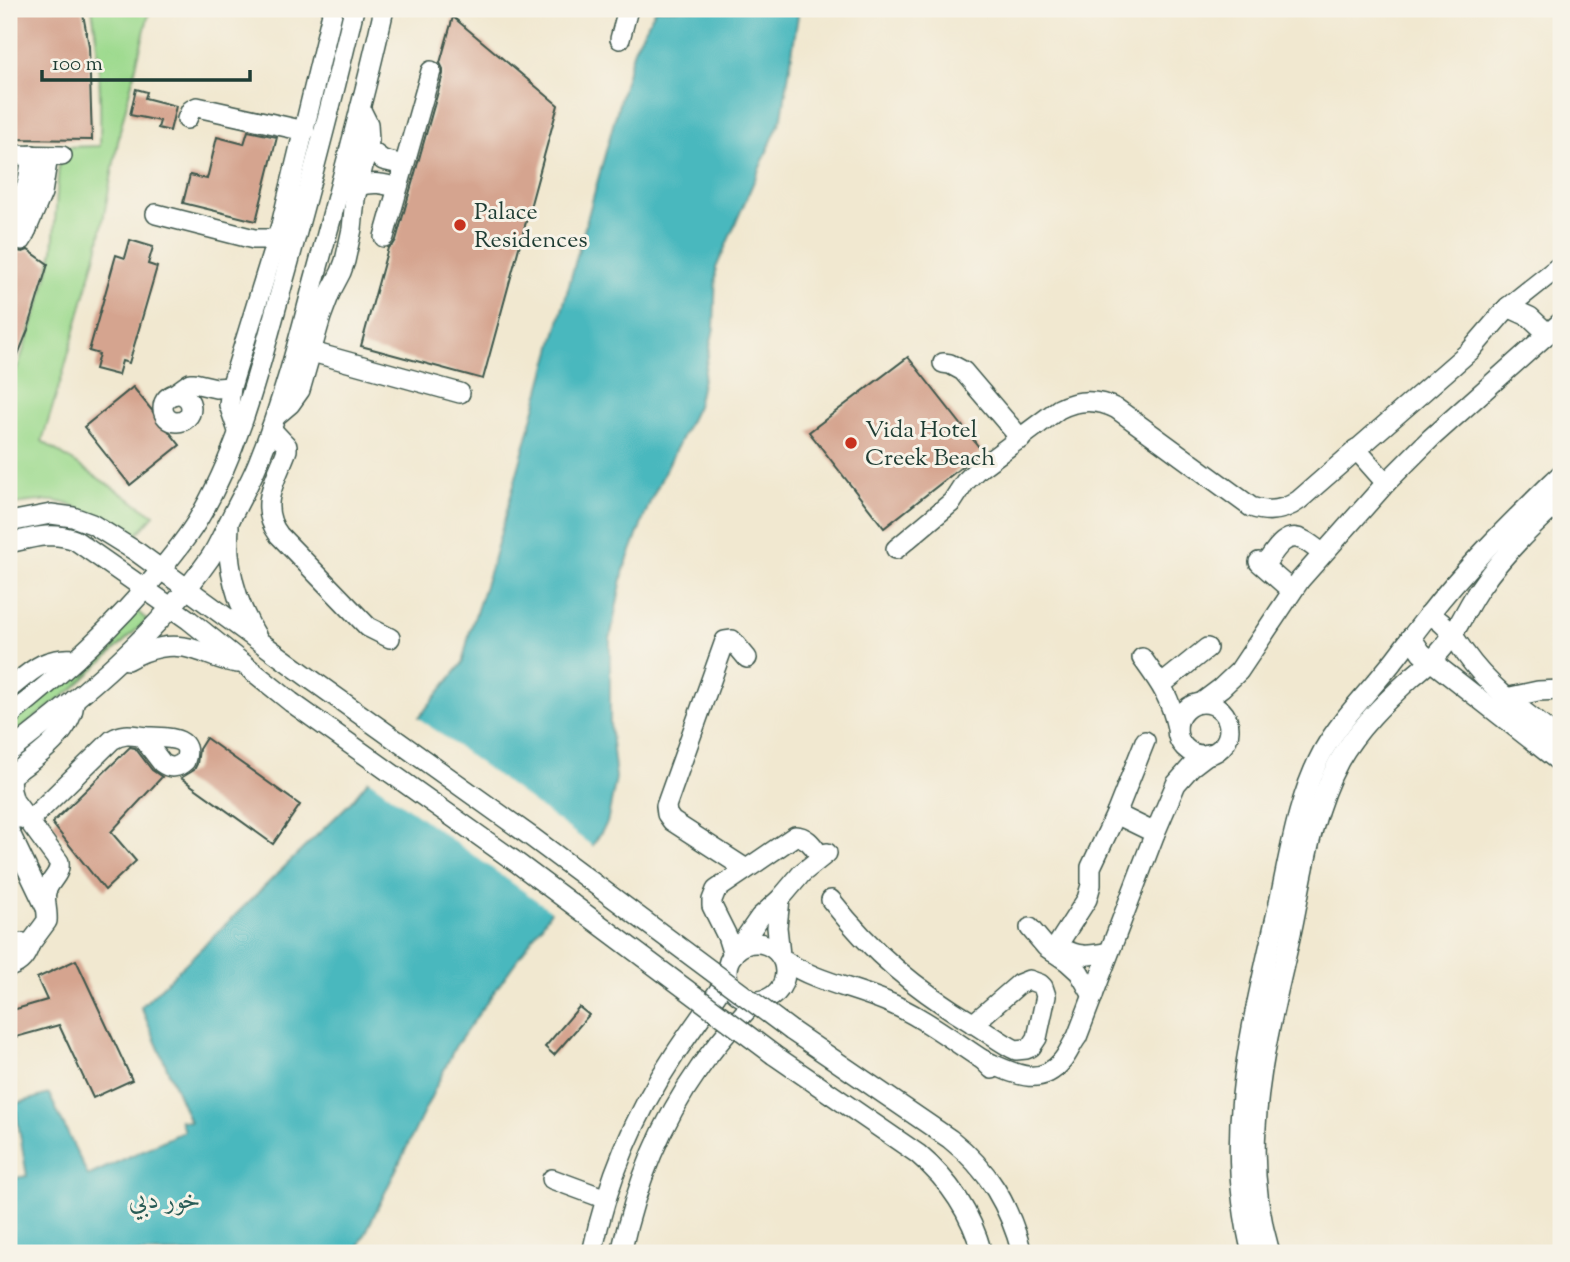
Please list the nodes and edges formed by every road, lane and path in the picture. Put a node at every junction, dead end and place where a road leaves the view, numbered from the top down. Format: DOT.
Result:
graph roads {
  1 [pos="333,9"];
  2 [pos="384,9"];
  3 [pos="628,9"];
  4 [pos="349,19"];
  5 [pos="620,39"];
  6 [pos="376,43"];
  7 [pos="430,71"];
  8 [pos="360,108"];
  9 [pos="187,120"];
  10 [pos="305,131"];
  11 [pos="367,148"];
  12 [pos="9,155"];
  13 [pos="404,165"];
  14 [pos="358,186"];
  15 [pos="397,188"];
  16 [pos="24,235"];
  17 [pos="384,237"];
  18 [pos="277,239"];
  19 [pos="271,262"];
  20 [pos="1561,265"];
  21 [pos="1508,307"];
  22 [pos="1555,328"];
  23 [pos="312,352"];
  24 [pos="943,363"];
  25 [pos="207,391"];
  26 [pos="460,393"];
  27 [pos="230,396"];
  28 [pos="273,422"];
  29 [pos="238,431"];
  30 [pos="1021,439"];
  31 [pos="1356,449"];
  32 [pos="1561,474"];
  33 [pos="1386,483"];
  34 [pos="1561,500"];
  35 [pos="230,520"];
  36 [pos="9,522"];
  37 [pos="9,542"];
  38 [pos="896,549"];
  39 [pos="1322,553"];
  40 [pos="161,569"];
  41 [pos="187,587"];
  42 [pos="145,589"];
  43 [pos="1292,591"];
  44 [pos="171,607"];
  45 [pos="1428,615"];
  46 [pos="1453,635"];
  47 [pos="1411,637"];
  48 [pos="390,638"];
  49 [pos="261,642"];
  50 [pos="1207,648"];
  51 [pos="747,658"];
  52 [pos="1142,658"];
  53 [pos="76,659"];
  54 [pos="1431,661"];
  55 [pos="243,664"];
  56 [pos="110,668"];
  57 [pos="1239,671"];
  58 [pos="1163,688"];
  59 [pos="9,690"];
  60 [pos="1561,690"];
  61 [pos="1506,698"];
  62 [pos="74,700"];
  63 [pos="1199,703"];
  64 [pos="9,716"];
  65 [pos="1227,720"];
  66 [pos="1178,732"];
  67 [pos="142,737"];
  68 [pos="1561,740"];
  69 [pos="1145,741"];
  70 [pos="9,752"];
  71 [pos="1208,754"];
  72 [pos="1561,764"];
  73 [pos="10,777"];
  74 [pos="1176,784"];
  75 [pos="1116,814"];
  76 [pos="29,821"];
  77 [pos="9,830"];
  78 [pos="1155,833"];
  79 [pos="746,869"];
  80 [pos="32,877"];
  81 [pos="53,879"];
  82 [pos="780,899"];
  83 [pos="831,900"];
  84 [pos="46,907"];
  85 [pos="1034,926"];
  86 [pos="30,944"];
  87 [pos="9,947"];
  88 [pos="1055,949"];
  89 [pos="735,952"];
  90 [pos="1109,952"];
  91 [pos="781,958"];
  92 [pos="9,967"];
  93 [pos="727,978"];
  94 [pos="830,983"];
  95 [pos="921,991"];
  96 [pos="778,992"];
  97 [pos="1093,996"];
  98 [pos="754,1002"];
  99 [pos="908,1012"];
  100 [pos="974,1024"];
  101 [pos="552,1179"];
  102 [pos="606,1199"];
  103 [pos="592,1253"];
  104 [pos="621,1253"];
  105 [pos="982,1253"];
  106 [pos="1022,1253"];
  107 [pos="1252,1253"];
  108 [pos="1270,1253"];
  1 -- 10 [label="street"];
  2 -- 6 [label="street"];
  3 -- 5 [label="street"];
  4 -- 6 [label="street"];
  4 -- 29 [label="street"];
  6 -- 8 [label="street"];
  7 -- 13 [label="street"];
  8 -- 11 [label="street"];
  8 -- 28 [label="street"];
  9 -- 10 [label="street"];
  10 -- 18 [label="street"];
  11 -- 13 [label="street"];
  11 -- 14 [label="street"];
  12 -- 16 [label="street"];
  13 -- 15 [label="street"];
  14 -- 15 [label="street"];
  14 -- 23 [label="street"];
  15 -- 17 [label="street"];
  18 -- 19 [label="street"];
  18 -- 19 [label="street"];
  19 -- 27 [label="street"];
  20 -- 21 [label="street"];
  21 -- 22 [label="street"];
  21 -- 31 [label="street"];
  22 -- 33 [label="street"];
  23 -- 26 [label="street"];
  23 -- 28 [label="street"];
  24 -- 30 [label="street"];
  25 -- 25 [label="street"];
  25 -- 27 [label="street"];
  27 -- 29 [label="street"];
  28 -- 35 [label="street"];
  28 -- 48 [label="street"];
  29 -- 40 [label="street"];
  30 -- 31 [label="street"];
  30 -- 38 [label="street"];
  31 -- 33 [label="street"];
  32 -- 45 [label="street"];
  33 -- 39 [label="street"];
  34 -- 46 [label="street"];
  35 -- 41 [label="street"];
  35 -- 49 [label="street"];
  36 -- 40 [label="street"];
  37 -- 42 [label="street"];
  39 -- 43 [label="street"];
  39 -- 43 [label="street"];
  40 -- 41 [label="street"];
  40 -- 42 [label="street"];
  41 -- 44 [label="street"];
  41 -- 49 [label="street"];
  42 -- 44 [label="street"];
  42 -- 53 [label="street"];
  43 -- 57 [label="street"];
  44 -- 55 [label="street"];
  44 -- 56 [label="street"];
  45 -- 46 [label="street"];
  45 -- 47 [label="street"];
  46 -- 54 [label="street"];
  46 -- 61 [label="street"];
  47 -- 54 [label="street"];
  47 -- 107 [label="street"];
  49 -- 106 [label="street, bridge"];
  50 -- 58 [label="street"];
  51 -- 79 [label="street"];
  52 -- 58 [label="street"];
  53 -- 59 [label="street"];
  53 -- 64 [label="street"];
  54 -- 72 [label="street"];
  54 -- 108 [label="street"];
  55 -- 56 [label="street"];
  55 -- 105 [label="street, bridge"];
  56 -- 62 [label="street"];
  57 -- 63 [label="street"];
  57 -- 65 [label="street"];
  58 -- 63 [label="street"];
  58 -- 66 [label="street"];
  60 -- 61 [label="street"];
  61 -- 68 [label="street"];
  62 -- 70 [label="street"];
  62 -- 73 [label="street"];
  63 -- 65 [label="street"];
  63 -- 66 [label="street"];
  65 -- 71 [label="street"];
  66 -- 71 [label="street"];
  66 -- 74 [label="street"];
  67 -- 76 [label="street"];
  69 -- 75 [label="street"];
  71 -- 74 [label="street"];
  73 -- 76 [label="street"];
  74 -- 78 [label="street"];
  75 -- 78 [label="street"];
  75 -- 88 [label="street"];
  76 -- 77 [label="street"];
  76 -- 81 [label="street"];
  77 -- 80 [label="street"];
  78 -- 90 [label="street"];
  79 -- 82 [label="street"];
  79 -- 89 [label="street"];
  80 -- 81 [label="street"];
  80 -- 84 [label="street"];
  81 -- 84 [label="street"];
  82 -- 89 [label="street"];
  82 -- 91 [label="street"];
  83 -- 95 [label="street"];
  84 -- 86 [label="street"];
  85 -- 88 [label="street"];
  86 -- 87 [label="street"];
  86 -- 92 [label="street"];
  88 -- 90 [label="street"];
  88 -- 97 [label="street"];
  89 -- 91 [label="street"];
  89 -- 93 [label="street"];
  90 -- 97 [label="street"];
  91 -- 94 [label="street"];
  91 -- 96 [label="street"];
  93 -- 98 [label="street"];
  93 -- 102 [label="street"];
  94 -- 96 [label="street"];
  94 -- 99 [label="street"];
  95 -- 99 [label="street"];
  95 -- 100 [label="street"];
  96 -- 98 [label="street"];
  97 -- 99 [label="street"];
  98 -- 104 [label="street"];
  101 -- 102 [label="street"];
  102 -- 103 [label="street"];
}
